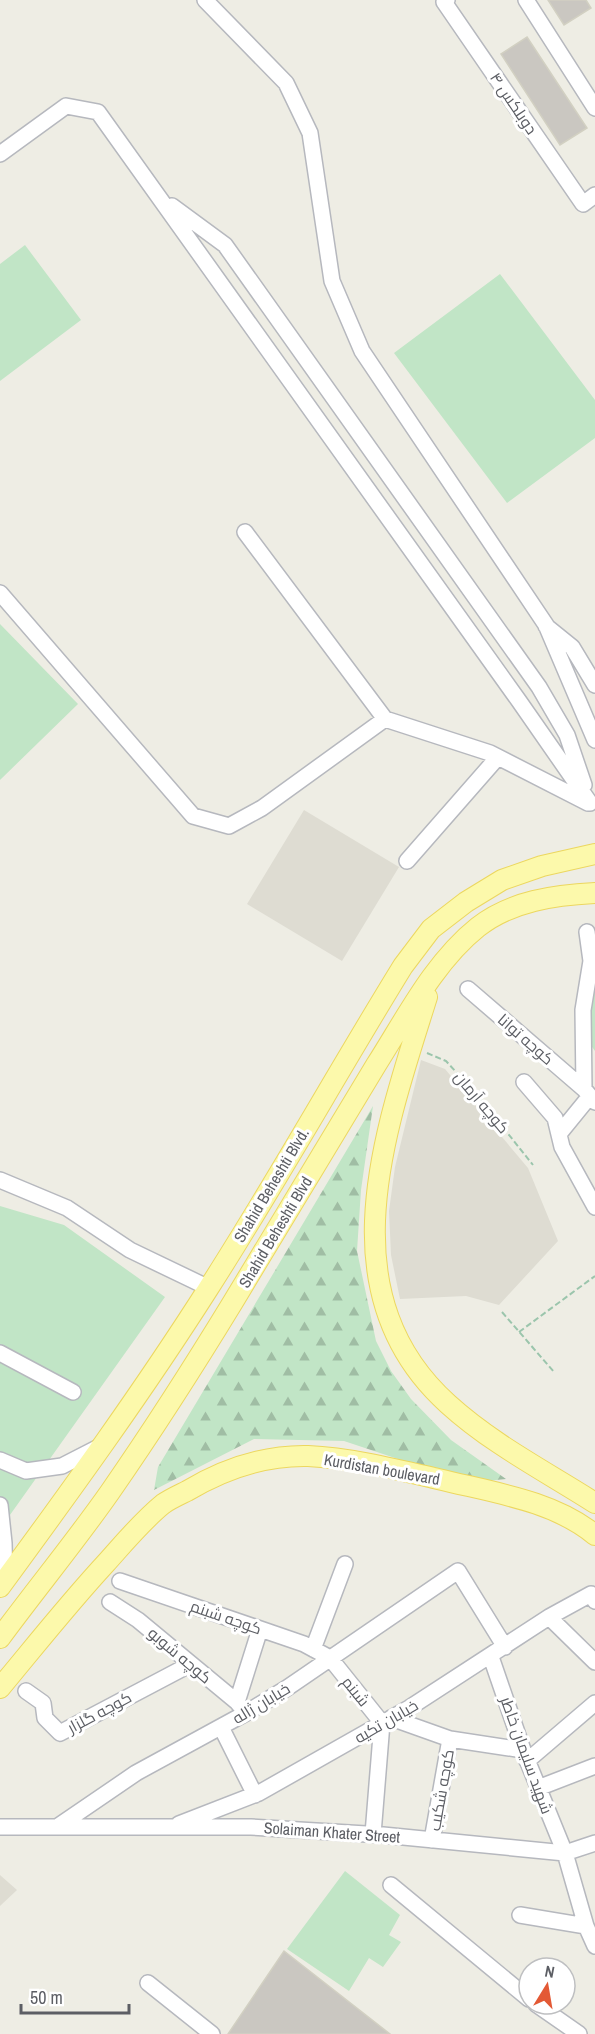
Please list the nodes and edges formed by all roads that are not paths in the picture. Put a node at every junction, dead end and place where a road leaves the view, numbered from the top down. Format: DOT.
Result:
graph roads {
  1 [pos="205,0"];
  2 [pos="526,0"];
  3 [pos="446,1"];
  4 [pos="589,85"];
  5 [pos="595,108"];
  6 [pos="0,154"];
  7 [pos="162,199"];
  8 [pos="589,200"];
  9 [pos="244,532"];
  10 [pos="0,593"];
  11 [pos="546,625"];
  12 [pos="595,685"];
  13 [pos="385,718"];
  14 [pos="595,740"];
  15 [pos="498,757"];
  16 [pos="592,806"];
  17 [pos="595,854"];
  18 [pos="407,861"];
  19 [pos="595,893"];
  20 [pos="587,932"];
  21 [pos="434,974"];
  22 [pos="468,989"];
  23 [pos="524,1082"];
  24 [pos="590,1095"];
  25 [pos="559,1134"];
  26 [pos="0,1180"];
  27 [pos="595,1207"];
  28 [pos="209,1288"];
  29 [pos="0,1353"];
  30 [pos="73,1392"];
  31 [pos="104,1445"];
  32 [pos="0,1460"];
  33 [pos="595,1503"];
  34 [pos="0,1505"];
  35 [pos="595,1535"];
  36 [pos="345,1564"];
  37 [pos="120,1581"];
  38 [pos="3,1583"];
  39 [pos="593,1598"];
  40 [pos="110,1602"];
  41 [pos="549,1617"];
  42 [pos="260,1629"];
  43 [pos="0,1638"];
  44 [pos="505,1647"];
  45 [pos="313,1649"];
  46 [pos="491,1657"];
  47 [pos="330,1658"];
  48 [pos="595,1662"];
  49 [pos="189,1665"];
  50 [pos="0,1688"];
  51 [pos="26,1691"];
  52 [pos="595,1703"];
  53 [pos="242,1708"];
  54 [pos="387,1721"];
  55 [pos="221,1727"];
  56 [pos="450,1739"];
  57 [pos="525,1755"];
  58 [pos="595,1766"];
  59 [pos="538,1788"];
  60 [pos="255,1795"];
  61 [pos="0,1827"];
  62 [pos="57,1827"];
  63 [pos="171,1827"];
  64 [pos="373,1834"];
  65 [pos="432,1840"];
  66 [pos="595,1843"];
  67 [pos="565,1853"];
  68 [pos="391,1884"];
  69 [pos="520,1915"];
  70 [pos="588,1915"];
  71 [pos="595,1946"];
  72 [pos="148,1983"];
  73 [pos="517,1989"];
  74 [pos="553,2016"];
  75 [pos="212,2034"];
  76 [pos="579,2034"];
  1 -- 11 [label="street"];
  2 -- 4 [label="street"];
  3 -- 8 [label="street, دوبلکس ۴"];
  4 -- 5 [label="street"];
  6 -- 7 [label="street"];
  7 -- 16 [label="street"];
  7 -- 16 [label="street"];
  9 -- 13 [label="street"];
  10 -- 13 [label="street"];
  11 -- 12 [label="street"];
  11 -- 14 [label="street"];
  13 -- 15 [label="street"];
  15 -- 16 [label="street"];
  15 -- 18 [label="street"];
  17 -- 28 [label="main road, Shahid Beheshti Blvd."];
  19 -- 21 [label="main road, Shahid Beheshti Blvd"];
  20 -- 24 [label="street"];
  21 -- 33 [label="main road"];
  21 -- 43 [label="main road, Shahid Beheshti Blvd"];
  22 -- 24 [label="street, کوچه توانا"];
  23 -- 25 [label="street"];
  24 -- 25 [label="street"];
  25 -- 27 [label="street"];
  26 -- 28 [label="street"];
  28 -- 31 [label="main road, Shahid Beheshti Blvd."];
  29 -- 30 [label="street"];
  31 -- 32 [label="street"];
  31 -- 38 [label="main road, Shahid Beheshti Blvd."];
  34 -- 38 [label="street"];
  35 -- 50 [label="main road, Kurdistan boulevard"];
  36 -- 45 [label="street"];
  37 -- 42 [label="street, کوچه شبنم"];
  39 -- 41 [label="street, خیابان تکیه"];
  40 -- 49 [label="street, کوچه شوبو"];
  41 -- 44 [label="street, خیابان تکیه"];
  41 -- 48 [label="street"];
  42 -- 45 [label="street, کوچه شبنم"];
  42 -- 53 [label="street"];
  44 -- 46 [label="street, خیابان تکیه"];
  44 -- 47 [label="street, خیابان ژاله"];
  45 -- 47 [label="street, کوچه شبنم"];
  46 -- 54 [label="street, خیابان تکیه"];
  46 -- 57 [label="street, شهید سلیمان خاطر"];
  47 -- 53 [label="street, خیابان ژاله"];
  47 -- 54 [label="street, شبنم"];
  49 -- 51 [label="street, کوچه گلزار"];
  49 -- 53 [label="street, کوچه شوبو"];
  52 -- 57 [label="street"];
  53 -- 55 [label="street, خیابان ژاله"];
  54 -- 56 [label="street"];
  54 -- 60 [label="street, خیابان تکیه"];
  54 -- 64 [label="street"];
  55 -- 60 [label="street"];
  55 -- 62 [label="street, خیابان ژاله"];
  56 -- 57 [label="street"];
  56 -- 65 [label="street, کوچه شکیب"];
  57 -- 59 [label="street, شهید سلیمان خاطر"];
  58 -- 59 [label="street"];
  59 -- 67 [label="street, شهید سلیمان خاطر"];
  60 -- 63 [label="street, خیابان تکیه"];
  61 -- 62 [label="street, Solaiman Khater Street"];
  62 -- 63 [label="street, Solaiman Khater Street"];
  63 -- 64 [label="street, Solaiman Khater Street"];
  64 -- 65 [label="street, Solaiman Khater Street"];
  65 -- 67 [label="street, Solaiman Khater Street"];
  66 -- 67 [label="street"];
  67 -- 70 [label="street"];
  68 -- 73 [label="street"];
  69 -- 70 [label="street"];
  70 -- 71 [label="street"];
  72 -- 75 [label="street"];
  74 -- 76 [label="street"];
}
